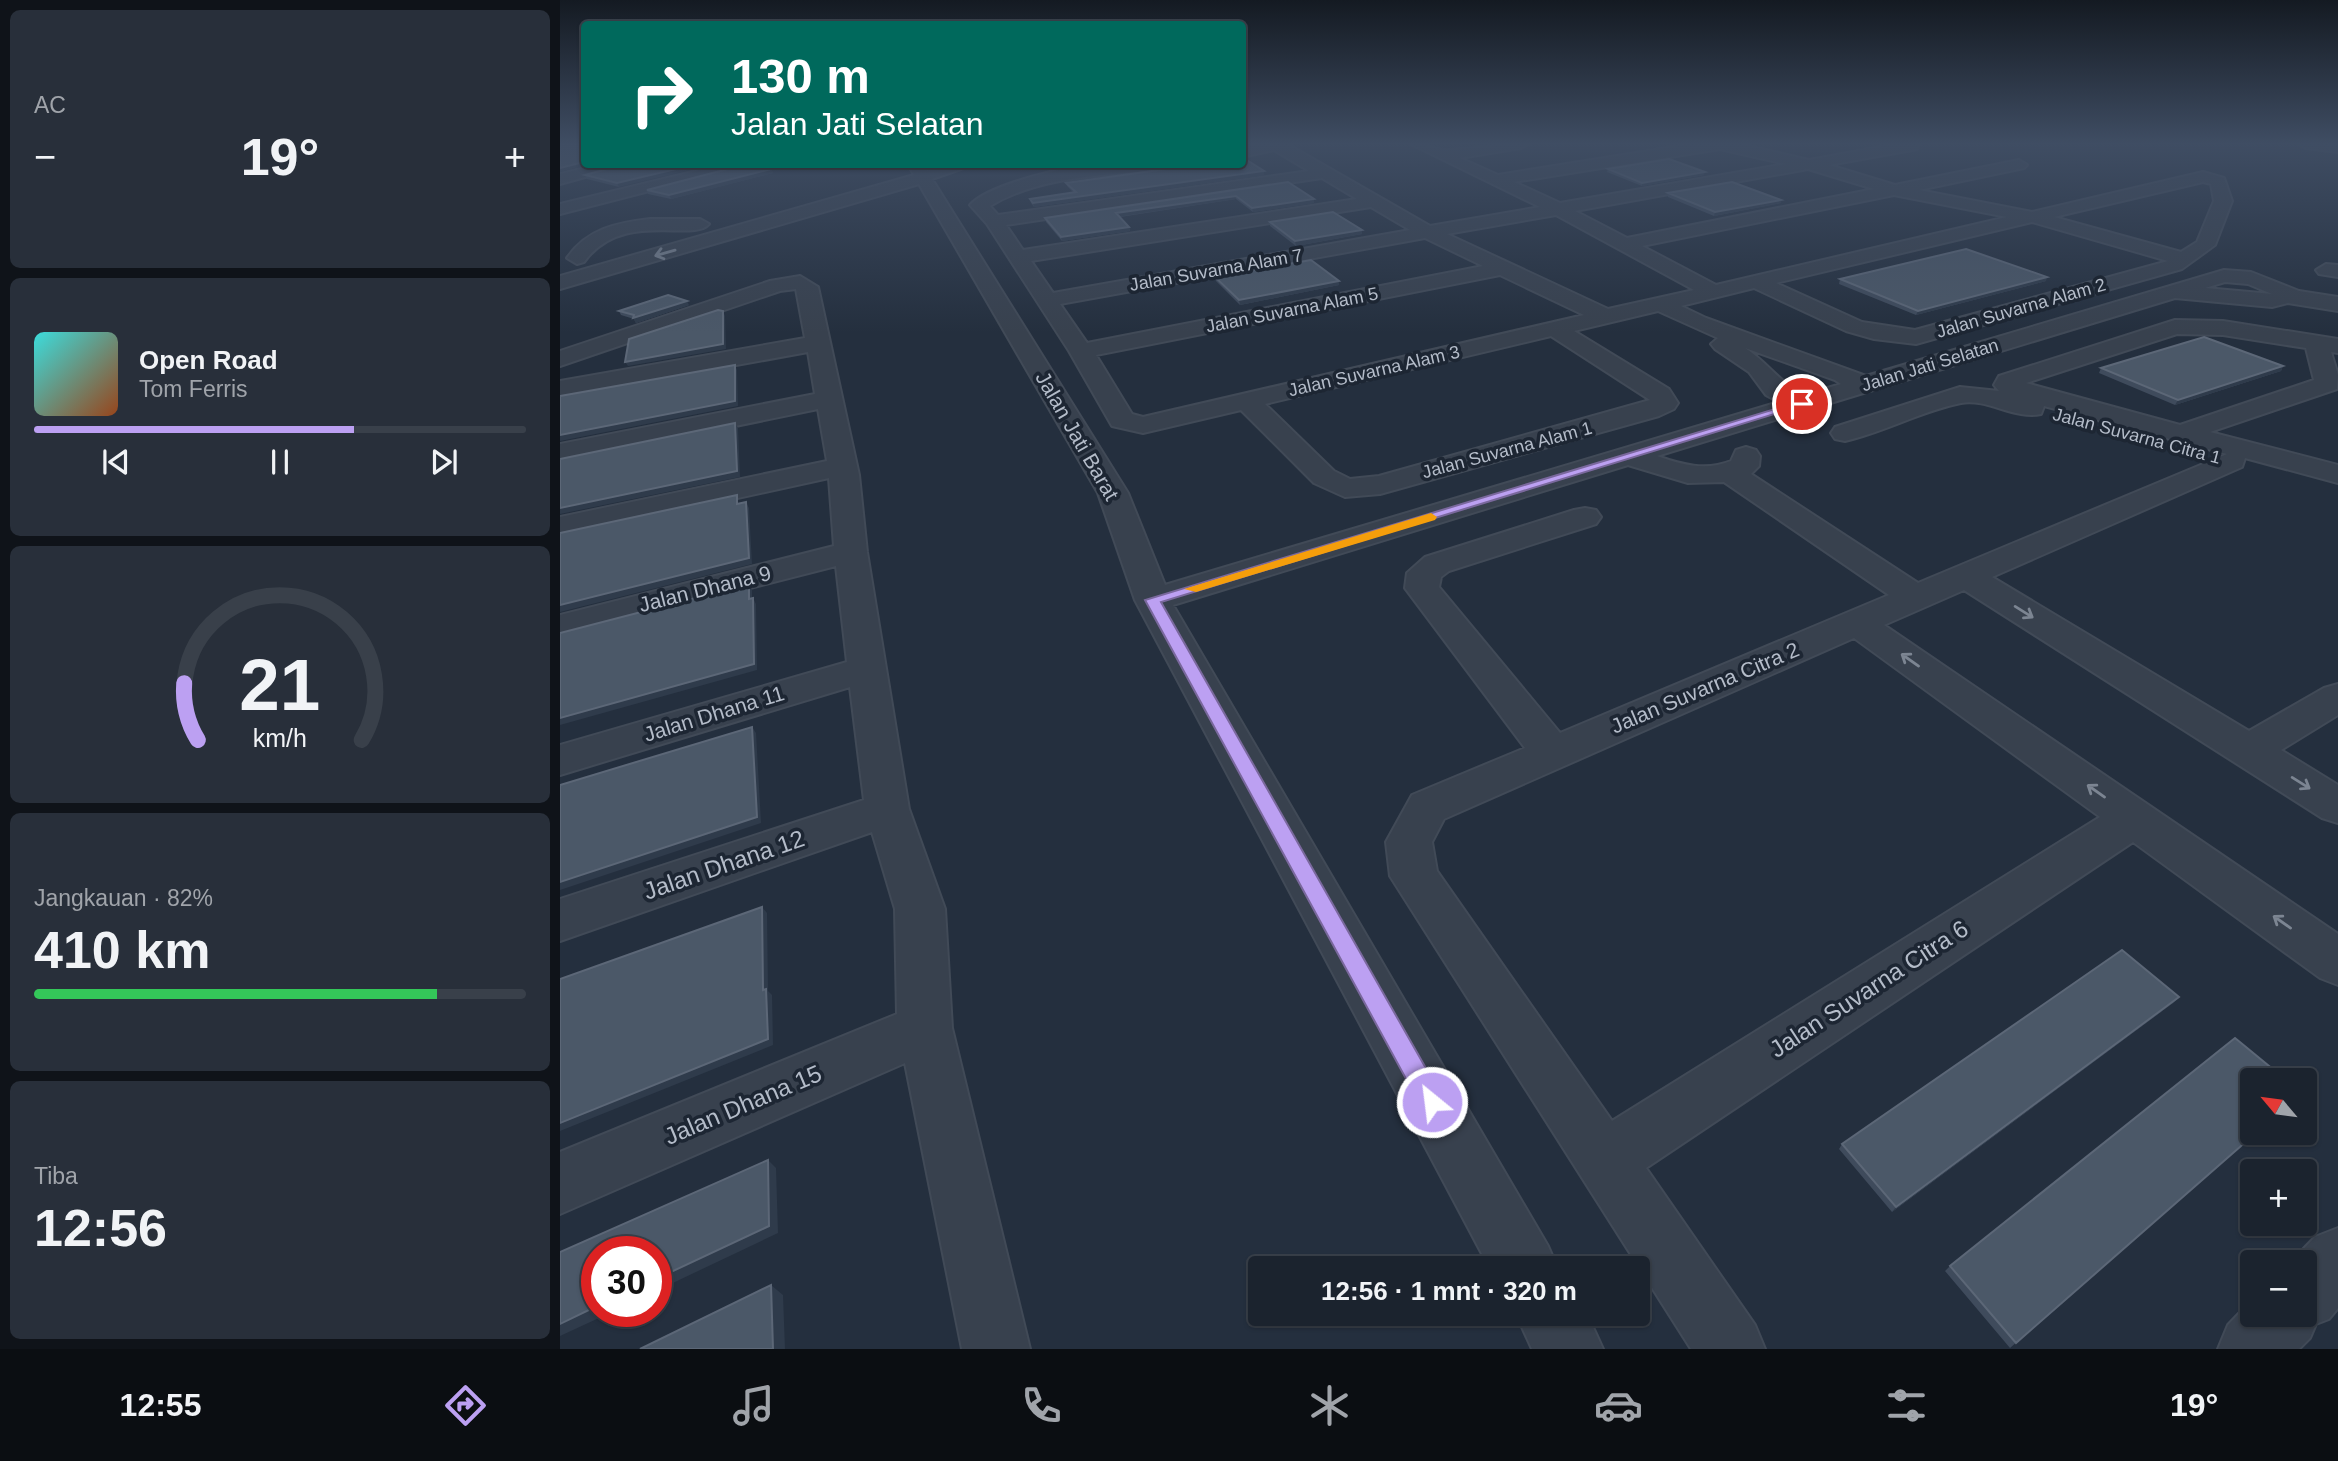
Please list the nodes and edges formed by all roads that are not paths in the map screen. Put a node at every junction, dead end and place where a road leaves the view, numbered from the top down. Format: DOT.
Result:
graph roads {
  1 [pos="789,207"];
  2 [pos="802,207"];
  3 [pos="934,207"];
  4 [pos="981,207"];
  5 [pos="1091,207"];
  6 [pos="1336,207"];
  7 [pos="1384,207"];
  8 [pos="1554,207"];
  9 [pos="1569,207"];
  10 [pos="1810,207"];
  11 [pos="1982,207"];
  12 [pos="2076,207"];
  13 [pos="2221,207"];
  14 [pos="1558,209"];
  15 [pos="2033,217"];
  16 [pos="560,218"];
  17 [pos="994,221"];
  18 [pos="700,225"];
  19 [pos="1427,232"];
  20 [pos="607,233"];
  21 [pos="732,234"];
  22 [pos="1625,244"];
  23 [pos="743,252"];
  24 [pos="1018,257"];
  25 [pos="2184,258"];
  26 [pos="569,260"];
  27 [pos="1503,268"];
  28 [pos="1757,282"];
  29 [pos="560,284"];
  30 [pos="1714,292"];
  31 [pos="2177,292"];
  32 [pos="2287,296"];
  33 [pos="1047,300"];
  34 [pos="1661,304"];
  35 [pos="2338,304"];
  36 [pos="1606,317"];
  37 [pos="1698,323"];
  38 [pos="1555,329"];
  39 [pos="817,343"];
  40 [pos="2327,344"];
  41 [pos="1081,351"];
  42 [pos="560,359"];
  43 [pos="1863,385"];
  44 [pos="560,389"];
  45 [pos="828,399"];
  46 [pos="1247,401"];
  47 [pos="1802,404"];
  48 [pos="1724,429"];
  49 [pos="1846,433"];
  50 [pos="2182,433"];
  51 [pos="560,453"];
  52 [pos="1632,457"];
  53 [pos="2232,461"];
  54 [pos="841,467"];
  55 [pos="1730,473"];
  56 [pos="2338,474"];
  57 [pos="2338,490"];
  58 [pos="1585,517"];
  59 [pos="560,527"];
  60 [pos="851,552"];
  61 [pos="1966,576"];
  62 [pos="1916,597"];
  63 [pos="1153,600"];
  64 [pos="1857,623"];
  65 [pos="560,626"];
  66 [pos="869,668"];
  67 [pos="2338,697"];
  68 [pos="2249,750"];
  69 [pos="1553,754"];
  70 [pos="560,760"];
  71 [pos="2338,806"];
  72 [pos="887,809"];
  73 [pos="2134,818"];
  74 [pos="560,920"];
  75 [pos="2338,962"];
  76 [pos="925,1028"];
  77 [pos="1605,1160"];
  78 [pos="560,1182"];
  79 [pos="1518,1256"];
  80 [pos="2338,1260"];
  81 [pos="2317,1282"];
  82 [pos="1557,1326"];
  83 [pos="2273,1327"];
  84 [pos="995,1349"];
  85 [pos="1569,1349"];
  86 [pos="1731,1349"];
  87 [pos="2252,1349"];
  1 -- 18 [label="street"];
  2 -- 21 [label="street"];
  3 -- 63 [label="street, Jalan Jati Barat"];
  4 -- 17 [label="street"];
  5 -- 17 [label="street"];
  6 -- 24 [label="street"];
  7 -- 19 [label="street"];
  8 -- 14 [label="street"];
  9 -- 14 [label="street, Jalan Suvarna Alam 7"];
  10 -- 22 [label="street"];
  11 -- 15 [label="street"];
  12 -- 15 [label="street, Jalan Suvarna Alam 3"];
  13 -- 25 [label="street, Jalan Suvarna Alam 2"];
  14 -- 19 [label="street, Jalan Suvarna Alam 7"];
  14 -- 22 [label="street"];
  15 -- 25 [label="street"];
  15 -- 28 [label="street, Jalan Suvarna Alam 3"];
  16 -- 20 [label="street"];
  17 -- 24 [label="street"];
  18 -- 20 [label="street"];
  18 -- 26 [label="street"];
  19 -- 27 [label="street"];
  19 -- 33 [label="street, Jalan Suvarna Alam 7"];
  20 -- 26 [label="street"];
  21 -- 23 [label="street"];
  21 -- 29 [label="street, one-way"];
  22 -- 30 [label="street"];
  24 -- 33 [label="street"];
  25 -- 28 [label="street, Jalan Suvarna Alam 2"];
  27 -- 36 [label="street"];
  27 -- 41 [label="street, Jalan Suvarna Alam 5"];
  28 -- 30 [label="street, Jalan Suvarna Alam 3"];
  30 -- 34 [label="street, Jalan Suvarna Alam 3"];
  31 -- 32 [label="street"];
  31 -- 32 [label="street, Jalan Jati Selatan"];
  31 -- 43 [label="street, Jalan Jati Selatan"];
  32 -- 35 [label="street"];
  33 -- 41 [label="street"];
  34 -- 36 [label="street, Jalan Suvarna Alam 3"];
  34 -- 37 [label="street"];
  36 -- 38 [label="street, Jalan Suvarna Alam 3"];
  37 -- 43 [label="street"];
  37 -- 47 [label="street"];
  38 -- 46 [label="street, Jalan Suvarna Alam 3"];
  38 -- 46 [label="street, Jalan Suvarna Alam 1"];
  39 -- 42 [label="street"];
  39 -- 44 [label="street"];
  39 -- 45 [label="street"];
  40 -- 50 [label="street"];
  40 -- 50 [label="street"];
  41 -- 46 [label="street, Jalan Suvarna Alam 3"];
  43 -- 47 [label="street, Jalan Jati Selatan"];
  45 -- 51 [label="street"];
  45 -- 54 [label="street"];
  47 -- 48 [label="street, Jalan Jati Selatan"];
  48 -- 52 [label="street, Jalan Jati Selatan"];
  48 -- 55 [label="street"];
  49 -- 53 [label="street, Jalan Suvarna Citra 1"];
  50 -- 56 [label="street"];
  52 -- 55 [label="street"];
  52 -- 63 [label="street, Jalan Jati Selatan"];
  53 -- 57 [label="street"];
  53 -- 61 [label="street, Jalan Suvarna Citra 1"];
  54 -- 59 [label="street"];
  54 -- 60 [label="street"];
  55 -- 62 [label="street"];
  58 -- 69 [label="street"];
  60 -- 65 [label="street, Jalan Dhana 9"];
  60 -- 66 [label="street"];
  61 -- 62 [label="street, Jalan Suvarna Citra 1"];
  61 -- 68 [label="street, one-way"];
  62 -- 64 [label="street, Jalan Suvarna Citra 2"];
  63 -- 79 [label="street, Jalan Jati Barat"];
  64 -- 69 [label="street, Jalan Suvarna Citra 2"];
  73 -- 64 [label="street, one-way"];
  66 -- 70 [label="street, Jalan Dhana 11"];
  66 -- 72 [label="street"];
  67 -- 68 [label="street"];
  68 -- 71 [label="street, one-way"];
  69 -- 77 [label="street, Jalan Suvarna Citra 2"];
  72 -- 74 [label="street, Jalan Dhana 12"];
  72 -- 76 [label="street"];
  75 -- 73 [label="street, one-way"];
  73 -- 77 [label="street, Jalan Suvarna Citra 6"];
  76 -- 78 [label="street, Jalan Dhana 15"];
  76 -- 84 [label="street"];
  77 -- 86 [label="street"];
  80 -- 81 [label="street"];
  82 -- 85 [label="street"];
  83 -- 87 [label="street"];
}
